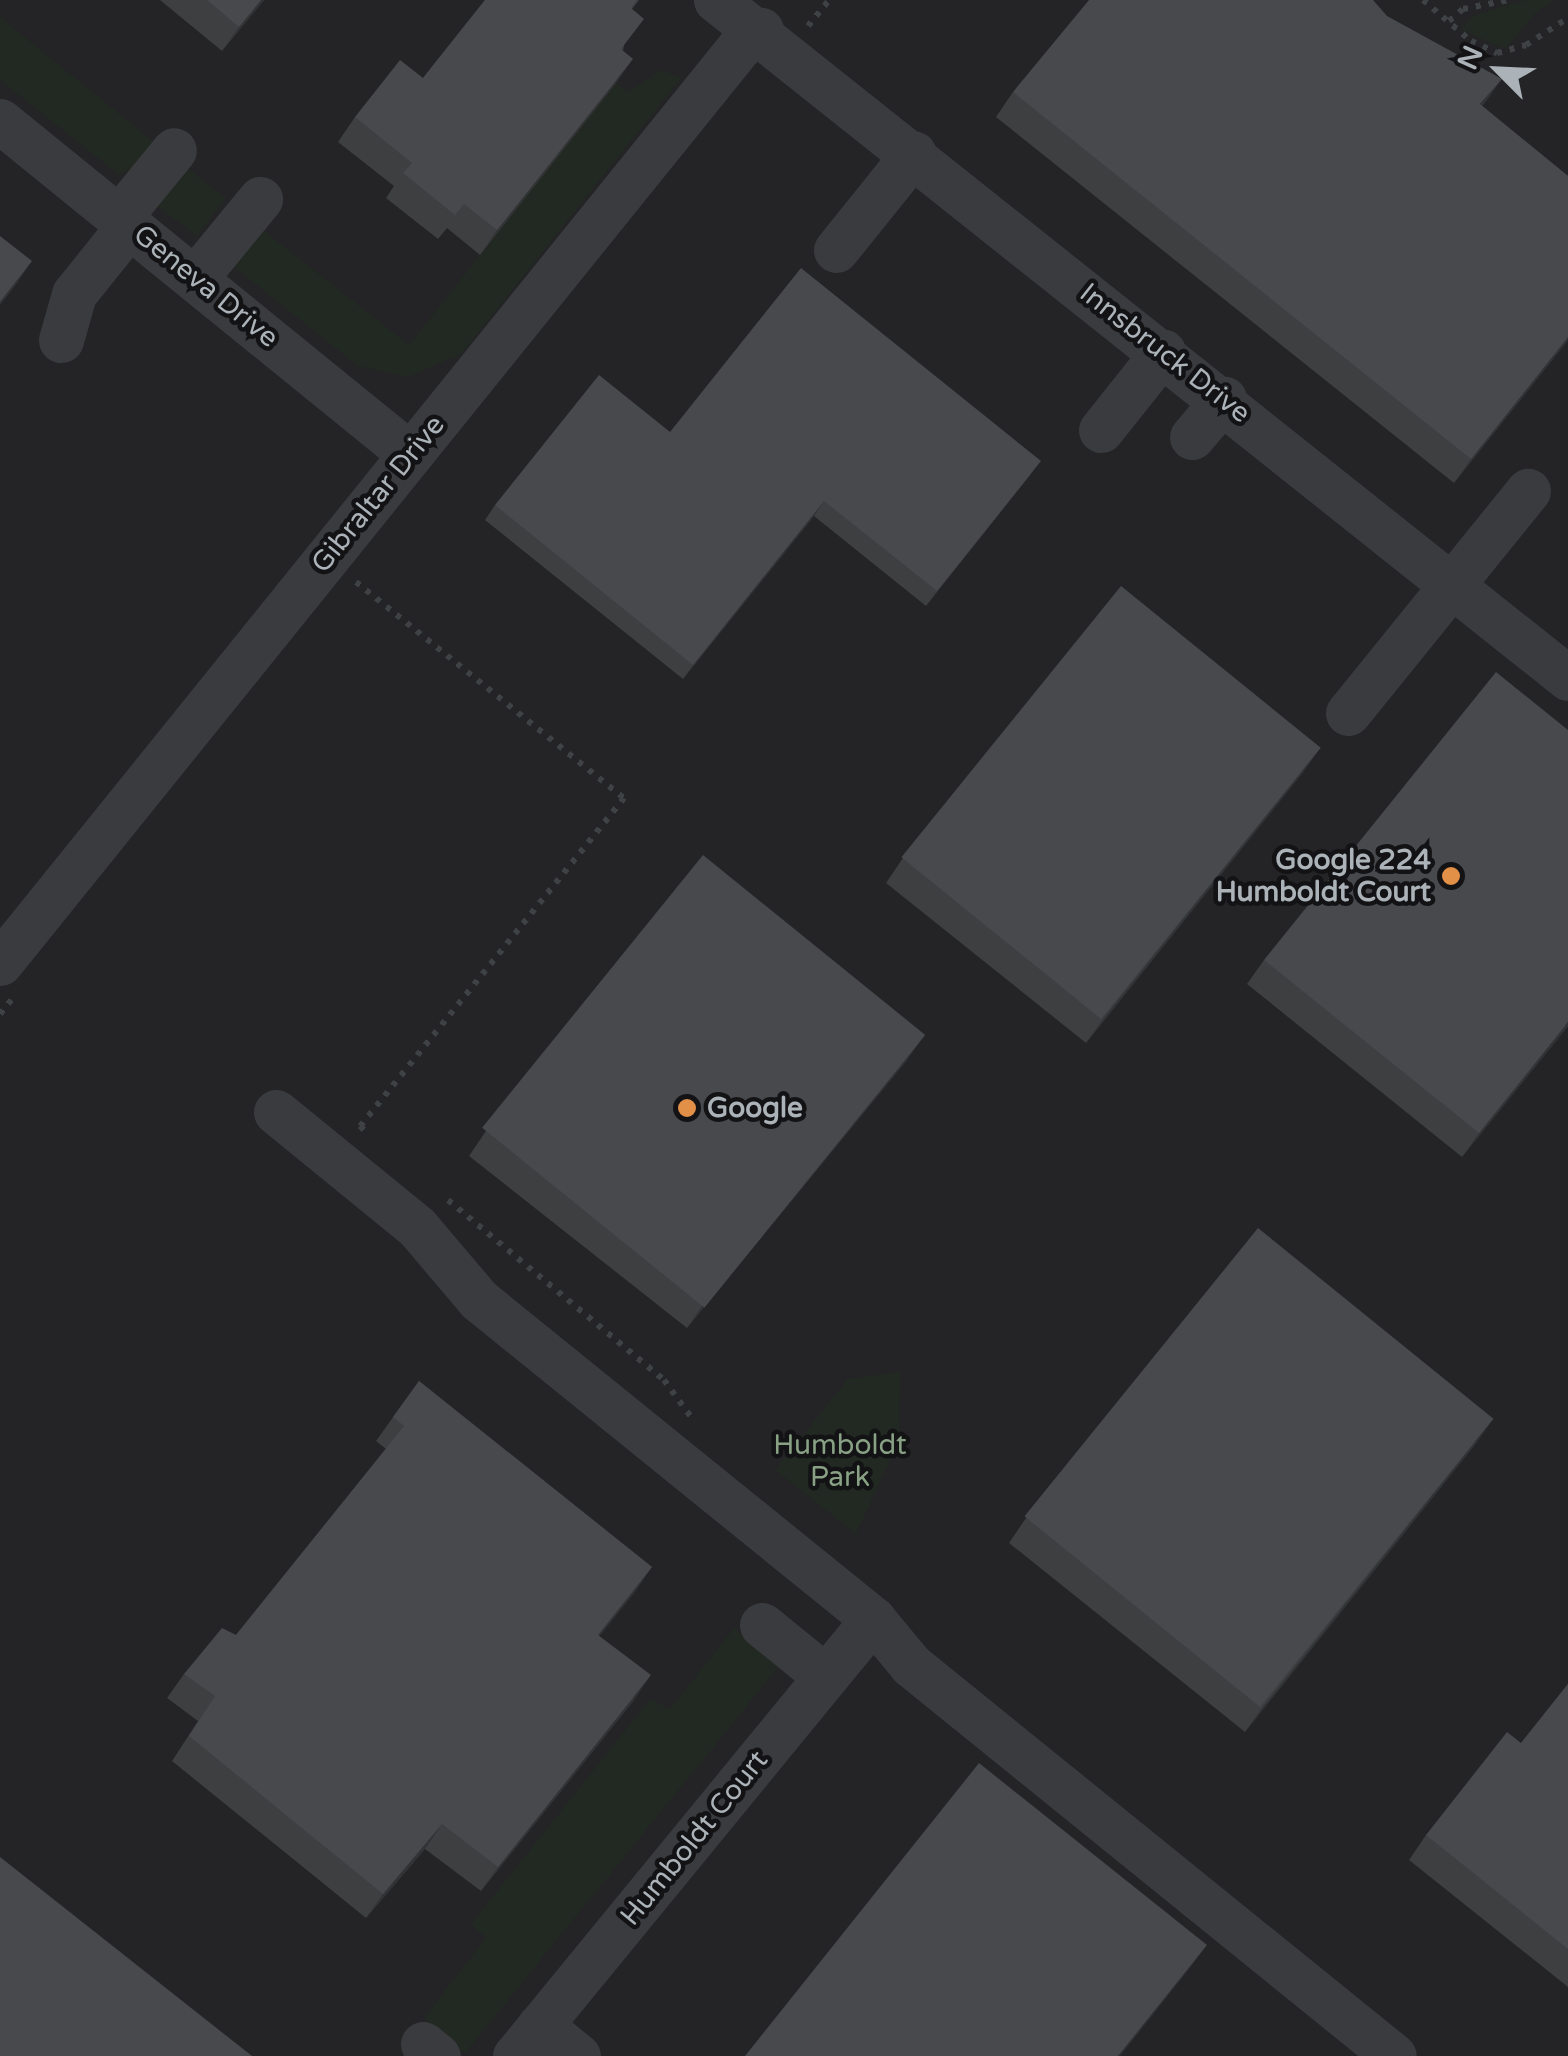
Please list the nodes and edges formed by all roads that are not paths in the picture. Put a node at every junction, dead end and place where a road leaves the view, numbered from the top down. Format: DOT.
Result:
graph roads {
  1 [pos="716,0"];
  2 [pos="760,30"];
  3 [pos="0,121"];
  4 [pos="174,150"];
  5 [pos="914,153"];
  6 [pos="260,199"];
  7 [pos="125,220"];
  8 [pos="836,250"];
  9 [pos="196,277"];
  10 [pos="62,340"];
  11 [pos="1163,352"];
  12 [pos="1224,399"];
  13 [pos="1101,430"];
  14 [pos="1192,437"];
  15 [pos="410,454"];
  16 [pos="1528,491"];
  17 [pos="1452,584"];
  18 [pos="1568,678"];
  19 [pos="1348,713"];
  20 [pos="0,964"];
  21 [pos="276,1112"];
  22 [pos="873,1619"];
  23 [pos="762,1625"];
  24 [pos="826,1677"];
  25 [pos="528,2041"];
  26 [pos="578,2056"];
  27 [pos="1394,2056"];
  1 -- 2 [label="street, Innsbruck Drive"];
  2 -- 5 [label="street, Innsbruck Drive"];
  2 -- 15 [label="street, Gibraltar Drive"];
  3 -- 7 [label="street, Geneva Drive"];
  4 -- 7 [label="street"];
  5 -- 8 [label="street"];
  5 -- 11 [label="street, Innsbruck Drive"];
  6 -- 9 [label="street"];
  7 -- 9 [label="street, Geneva Drive"];
  7 -- 10 [label="street"];
  9 -- 15 [label="street, Geneva Drive"];
  11 -- 12 [label="street, Innsbruck Drive"];
  11 -- 13 [label="street"];
  12 -- 14 [label="street"];
  12 -- 17 [label="street, Innsbruck Drive"];
  15 -- 20 [label="street, Gibraltar Drive"];
  16 -- 17 [label="street"];
  17 -- 18 [label="street, Innsbruck Drive"];
  17 -- 19 [label="street"];
  21 -- 22 [label="street"];
  22 -- 24 [label="street, Humboldt Court"];
  22 -- 27 [label="street"];
  23 -- 24 [label="street"];
  24 -- 25 [label="street, Humboldt Court"];
  25 -- 26 [label="street"];
}
